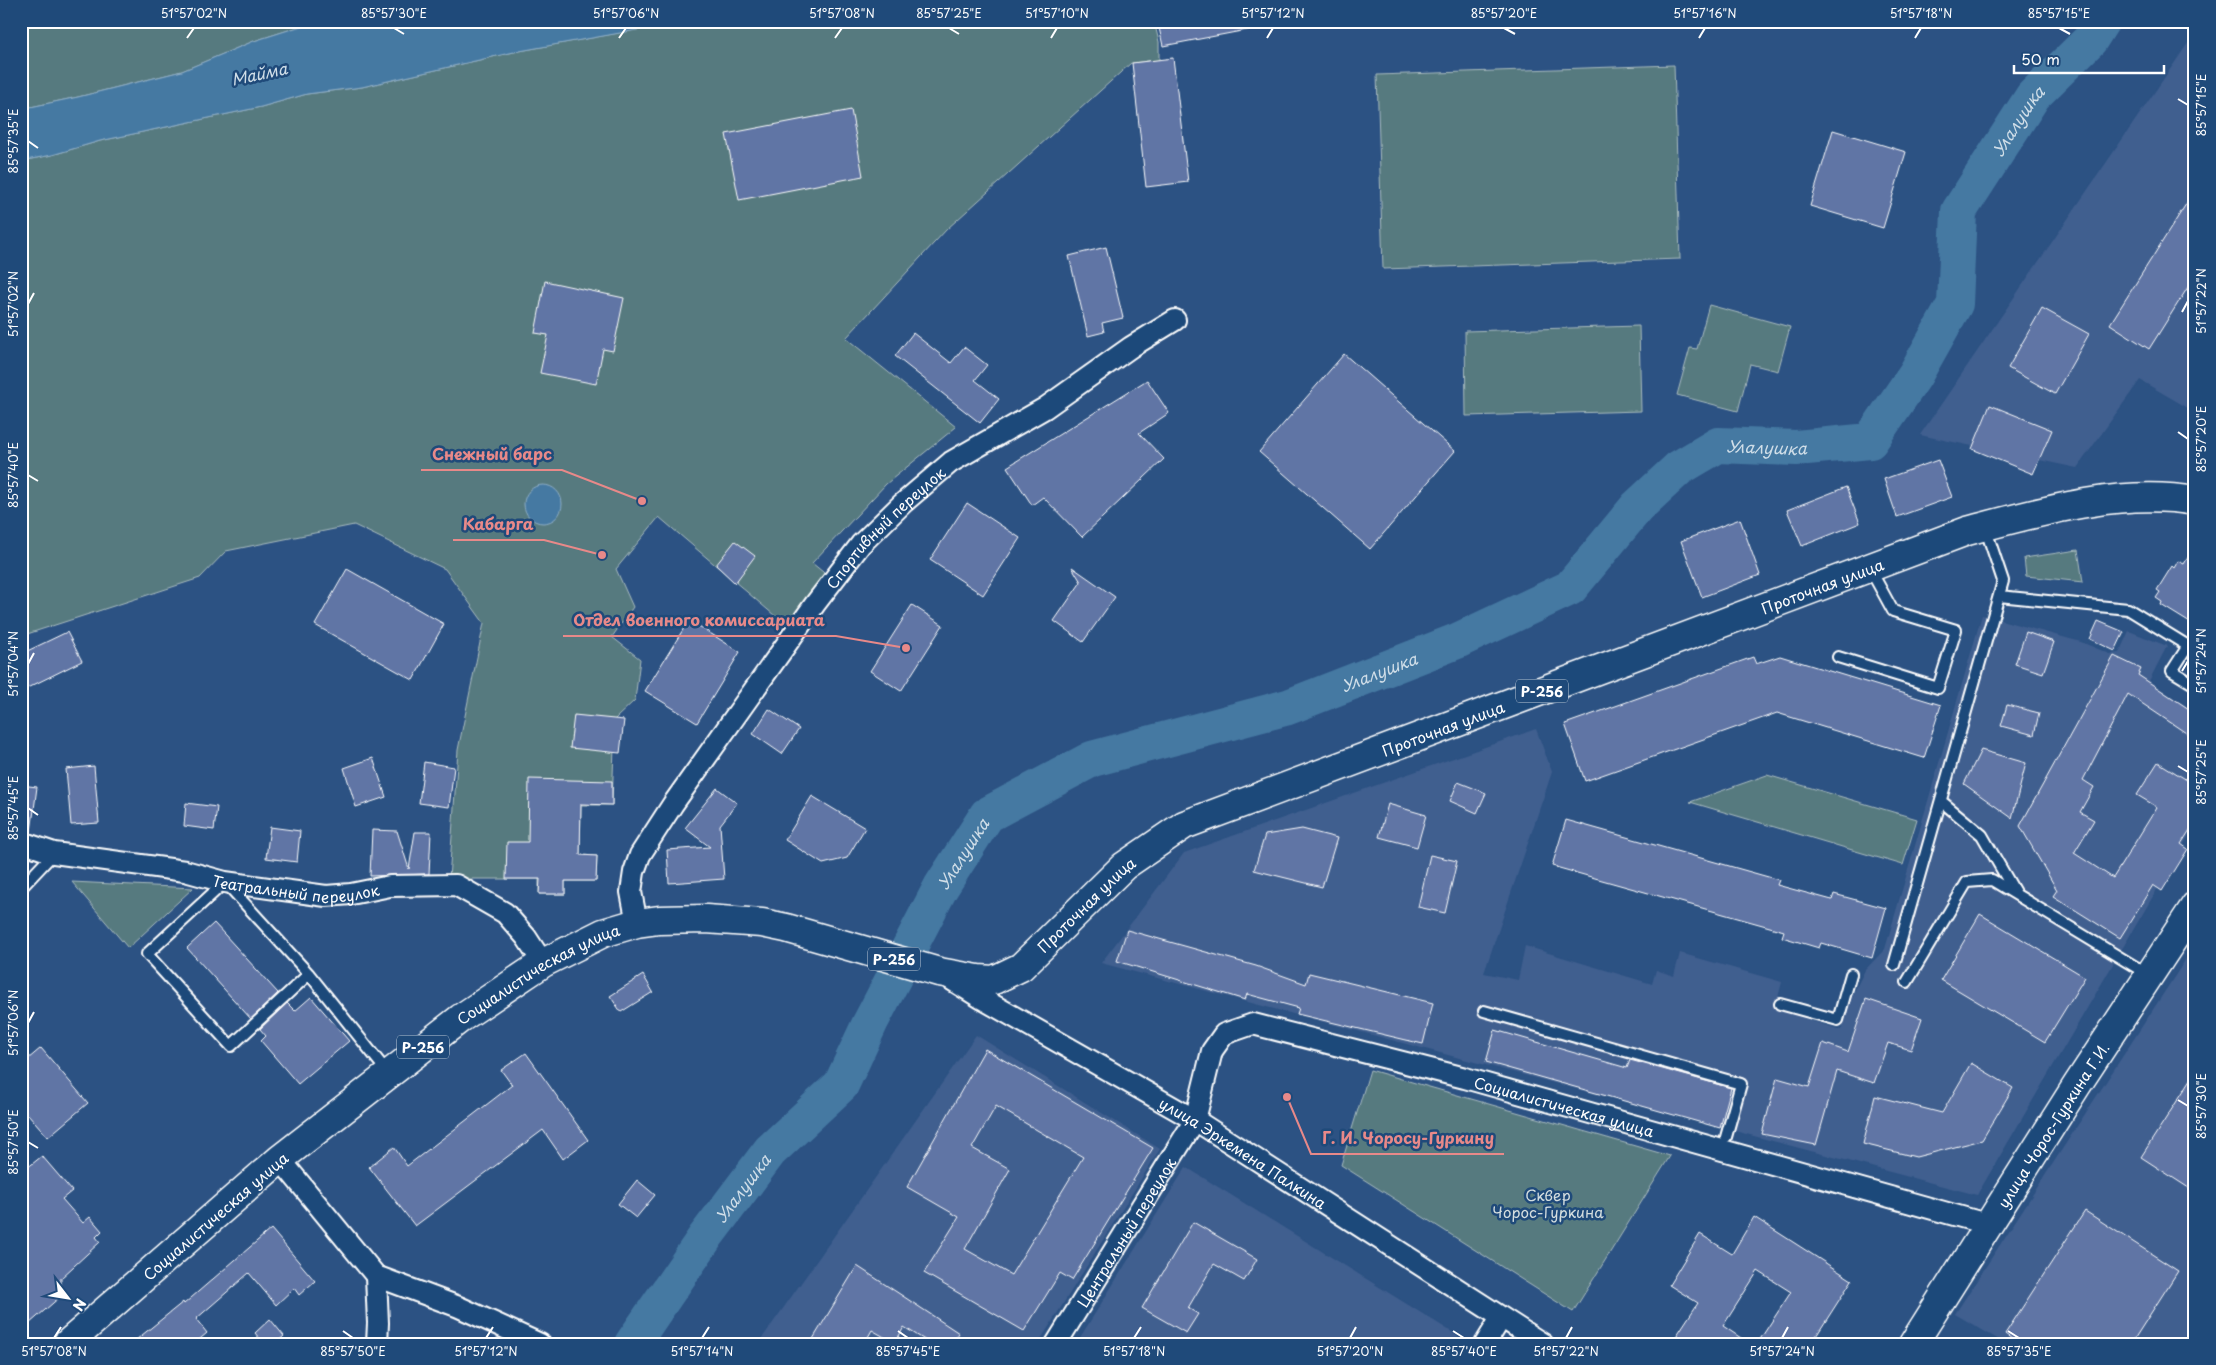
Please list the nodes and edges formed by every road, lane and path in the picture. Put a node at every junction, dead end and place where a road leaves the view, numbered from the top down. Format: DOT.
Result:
graph roads {
  1 [pos="1175,320"];
  2 [pos="2195,501"];
  3 [pos="1985,526"];
  4 [pos="1870,568"];
  5 [pos="1999,596"];
  6 [pos="1838,657"];
  7 [pos="2195,685"];
  8 [pos="1941,801"];
  9 [pos="21,842"];
  10 [pos="54,853"];
  11 [pos="225,882"];
  12 [pos="21,888"];
  13 [pos="2016,895"];
  14 [pos="2195,906"];
  15 [pos="637,923"];
  16 [pos="543,963"];
  17 [pos="1894,965"];
  18 [pos="939,972"];
  19 [pos="309,974"];
  20 [pos="1851,974"];
  21 [pos="2150,976"];
  22 [pos="1907,982"];
  23 [pos="1780,1004"];
  24 [pos="1484,1011"];
  25 [pos="388,1074"];
  26 [pos="1195,1120"];
  27 [pos="1724,1143"];
  28 [pos="280,1159"];
  29 [pos="1990,1225"];
  30 [pos="376,1276"];
  31 [pos="1501,1318"];
  32 [pos="1918,1342"];
  33 [pos="67,1344"];
  34 [pos="377,1344"];
  35 [pos="540,1344"];
  36 [pos="1056,1344"];
  37 [pos="1485,1344"];
  38 [pos="1543,1344"];
  1 -- 15 [label="street, Спортивный переулок"];
  2 -- 3 [label="main road, Проточная улица / Р-256"];
  3 -- 4 [label="main road, Проточная улица / Р-256"];
  3 -- 5 [label="lane"];
  4 -- 6 [label="lane"];
  4 -- 18 [label="main road, Проточная улица / Р-256"];
  5 -- 7 [label="lane"];
  5 -- 8 [label="lane"];
  8 -- 13 [label="lane"];
  8 -- 17 [label="lane"];
  9 -- 10 [label="street, Театральный переулок"];
  10 -- 11 [label="street, Театральный переулок"];
  10 -- 12 [label="lane"];
  11 -- 16 [label="street, Театральный переулок"];
  11 -- 19 [label="lane"];
  11 -- 19 [label="lane"];
  13 -- 21 [label="lane"];
  13 -- 22 [label="lane"];
  14 -- 21 [label="main road, улица Чорос-Гуркина Г.И."];
  15 -- 16 [label="main road, Социалистическая улица / Р-256"];
  15 -- 18 [label="main road, Социалистическая улица / Р-256"];
  16 -- 25 [label="main road, Социалистическая улица / Р-256"];
  18 -- 26 [label="street, улица Эркемена Палкина"];
  19 -- 25 [label="lane"];
  20 -- 23 [label="lane"];
  21 -- 29 [label="main road, улица Чорос-Гуркина Г.И."];
  24 -- 27 [label="lane"];
  25 -- 28 [label="main road, Социалистическая улица / Р-256"];
  26 -- 27 [label="street, Социалистическая улица"];
  26 -- 31 [label="street, улица Эркемена Палкина"];
  26 -- 36 [label="street, Центральный переулок"];
  27 -- 29 [label="street, Социалистическая улица"];
  28 -- 30 [label="street"];
  28 -- 33 [label="main road, Социалистическая улица / Р-256"];
  29 -- 32 [label="main road, улица Чорос-Гуркина Г.И."];
  30 -- 34 [label="street"];
  30 -- 35 [label="street"];
  31 -- 37 [label="street"];
  31 -- 38 [label="street, улица Эркемена Палкина"];
}
